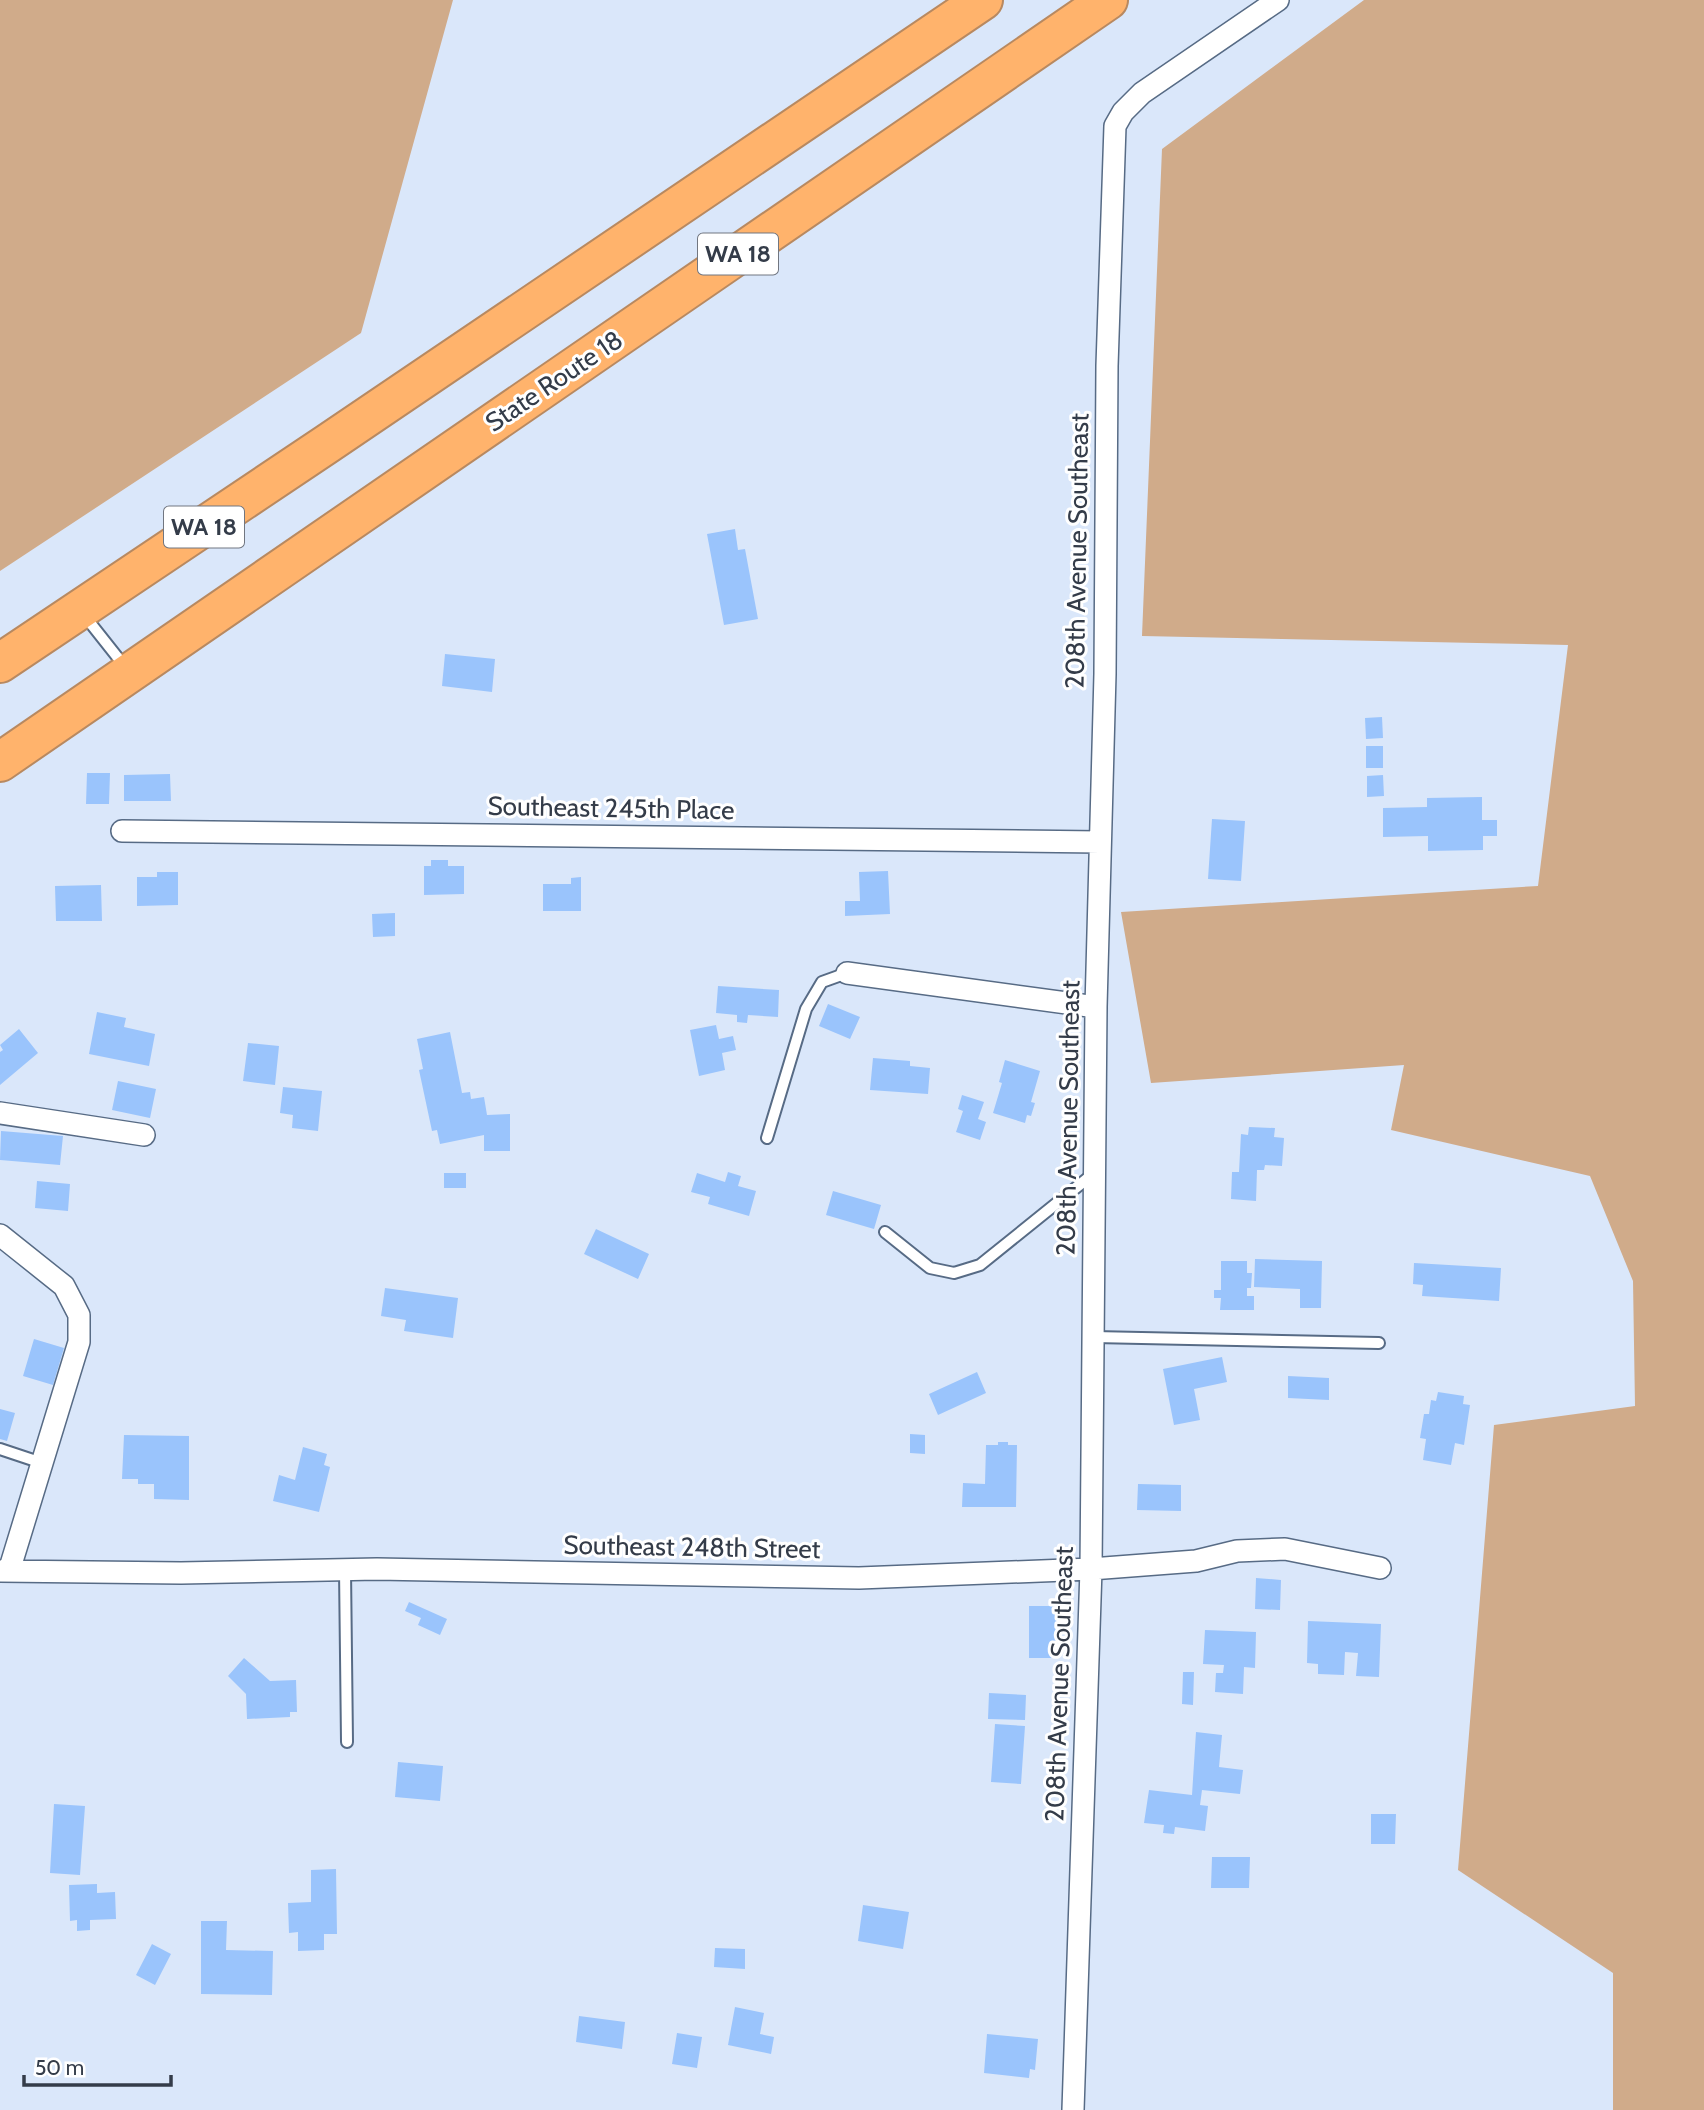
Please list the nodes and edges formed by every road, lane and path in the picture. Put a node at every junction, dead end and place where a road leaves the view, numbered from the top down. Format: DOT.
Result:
graph roads {
  1 [pos="983,0"];
  2 [pos="1108,0"];
  3 [pos="1278,0"];
  4 [pos="80,610"];
  5 [pos="0,663"];
  6 [pos="130,673"];
  7 [pos="0,762"];
  8 [pos="122,831"];
  9 [pos="1100,842"];
  10 [pos="847,973"];
  11 [pos="1096,1007"];
  12 [pos="0,1113"];
  13 [pos="144,1135"];
  14 [pos="767,1138"];
  15 [pos="1095,1172"];
  16 [pos="885,1232"];
  17 [pos="0,1235"];
  18 [pos="1094,1337"];
  19 [pos="1379,1343"];
  20 [pos="0,1449"];
  21 [pos="42,1463"];
  22 [pos="1380,1568"];
  23 [pos="1091,1569"];
  24 [pos="345,1570"];
  25 [pos="5,1571"];
  26 [pos="347,1742"];
  27 [pos="1073,2110"];
  1 -- 4 [label="highway, WA 18"];
  2 -- 6 [label="highway, State Route 18 / WA 18"];
  3 -- 9 [label="street, 208th Avenue Southeast"];
  4 -- 5 [label="highway, WA 18"];
  4 -- 6 [label="lane"];
  6 -- 7 [label="highway, State Route 18 / WA 18"];
  8 -- 9 [label="street, Southeast 245th Place"];
  9 -- 11 [label="street, 208th Avenue Southeast"];
  10 -- 11 [label="street"];
  10 -- 14 [label="lane"];
  11 -- 15 [label="street, 208th Avenue Southeast"];
  12 -- 13 [label="street"];
  15 -- 16 [label="lane"];
  15 -- 18 [label="street, 208th Avenue Southeast"];
  17 -- 21 [label="street"];
  18 -- 19 [label="lane"];
  18 -- 23 [label="street, 208th Avenue Southeast"];
  20 -- 21 [label="lane"];
  21 -- 25 [label="street"];
  22 -- 23 [label="street, Southeast 248th Street"];
  23 -- 24 [label="street, Southeast 248th Street"];
  23 -- 27 [label="street, 208th Avenue Southeast"];
  24 -- 25 [label="street, Southeast 248th Street"];
  24 -- 26 [label="lane"];
}
